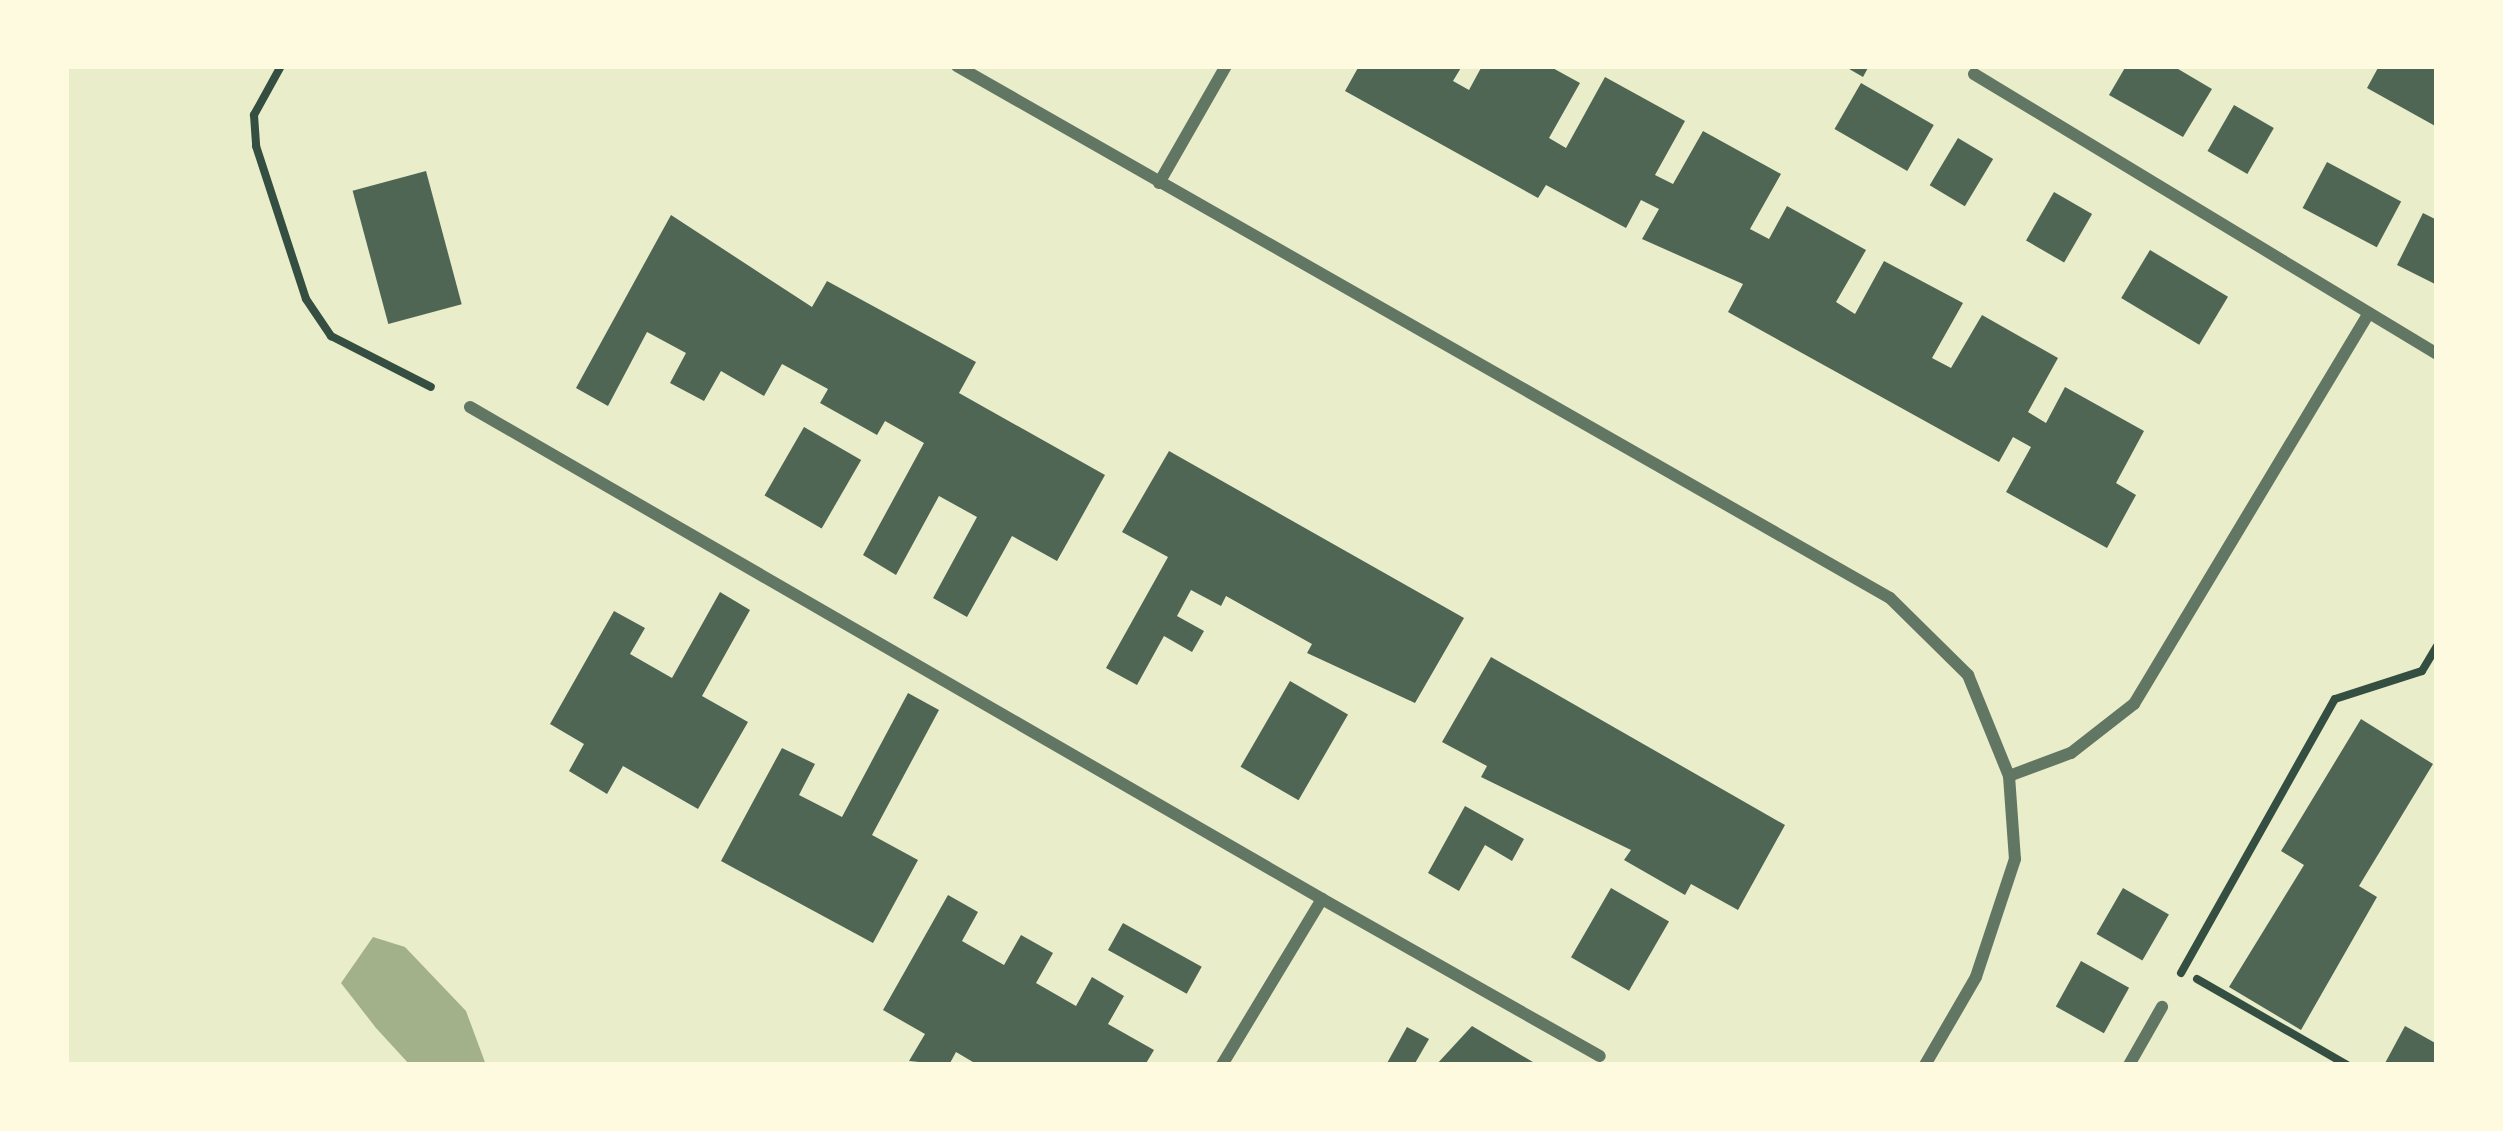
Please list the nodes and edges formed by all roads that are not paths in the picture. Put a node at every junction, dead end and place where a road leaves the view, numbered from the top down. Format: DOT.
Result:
graph roads {
  1 [pos="957,66"];
  2 [pos="1226,66"];
  3 [pos="1974,74"];
  4 [pos="1159,182"];
  5 [pos="2369,313"];
  6 [pos="2437,354"];
  7 [pos="470,407"];
  8 [pos="2009,776"];
  9 [pos="1322,899"];
  10 [pos="2162,1007"];
  11 [pos="1600,1056"];
  12 [pos="1222,1065"];
  13 [pos="1925,1065"];
  14 [pos="2128,1065"];
  1 -- 4 [label="street"];
  2 -- 4 [label="street"];
  3 -- 5 [label="street"];
  4 -- 8 [label="street"];
  5 -- 6 [label="street"];
  5 -- 8 [label="street"];
  7 -- 9 [label="street"];
  8 -- 13 [label="street"];
  9 -- 11 [label="street"];
  9 -- 12 [label="street"];
  10 -- 14 [label="street"];
}
